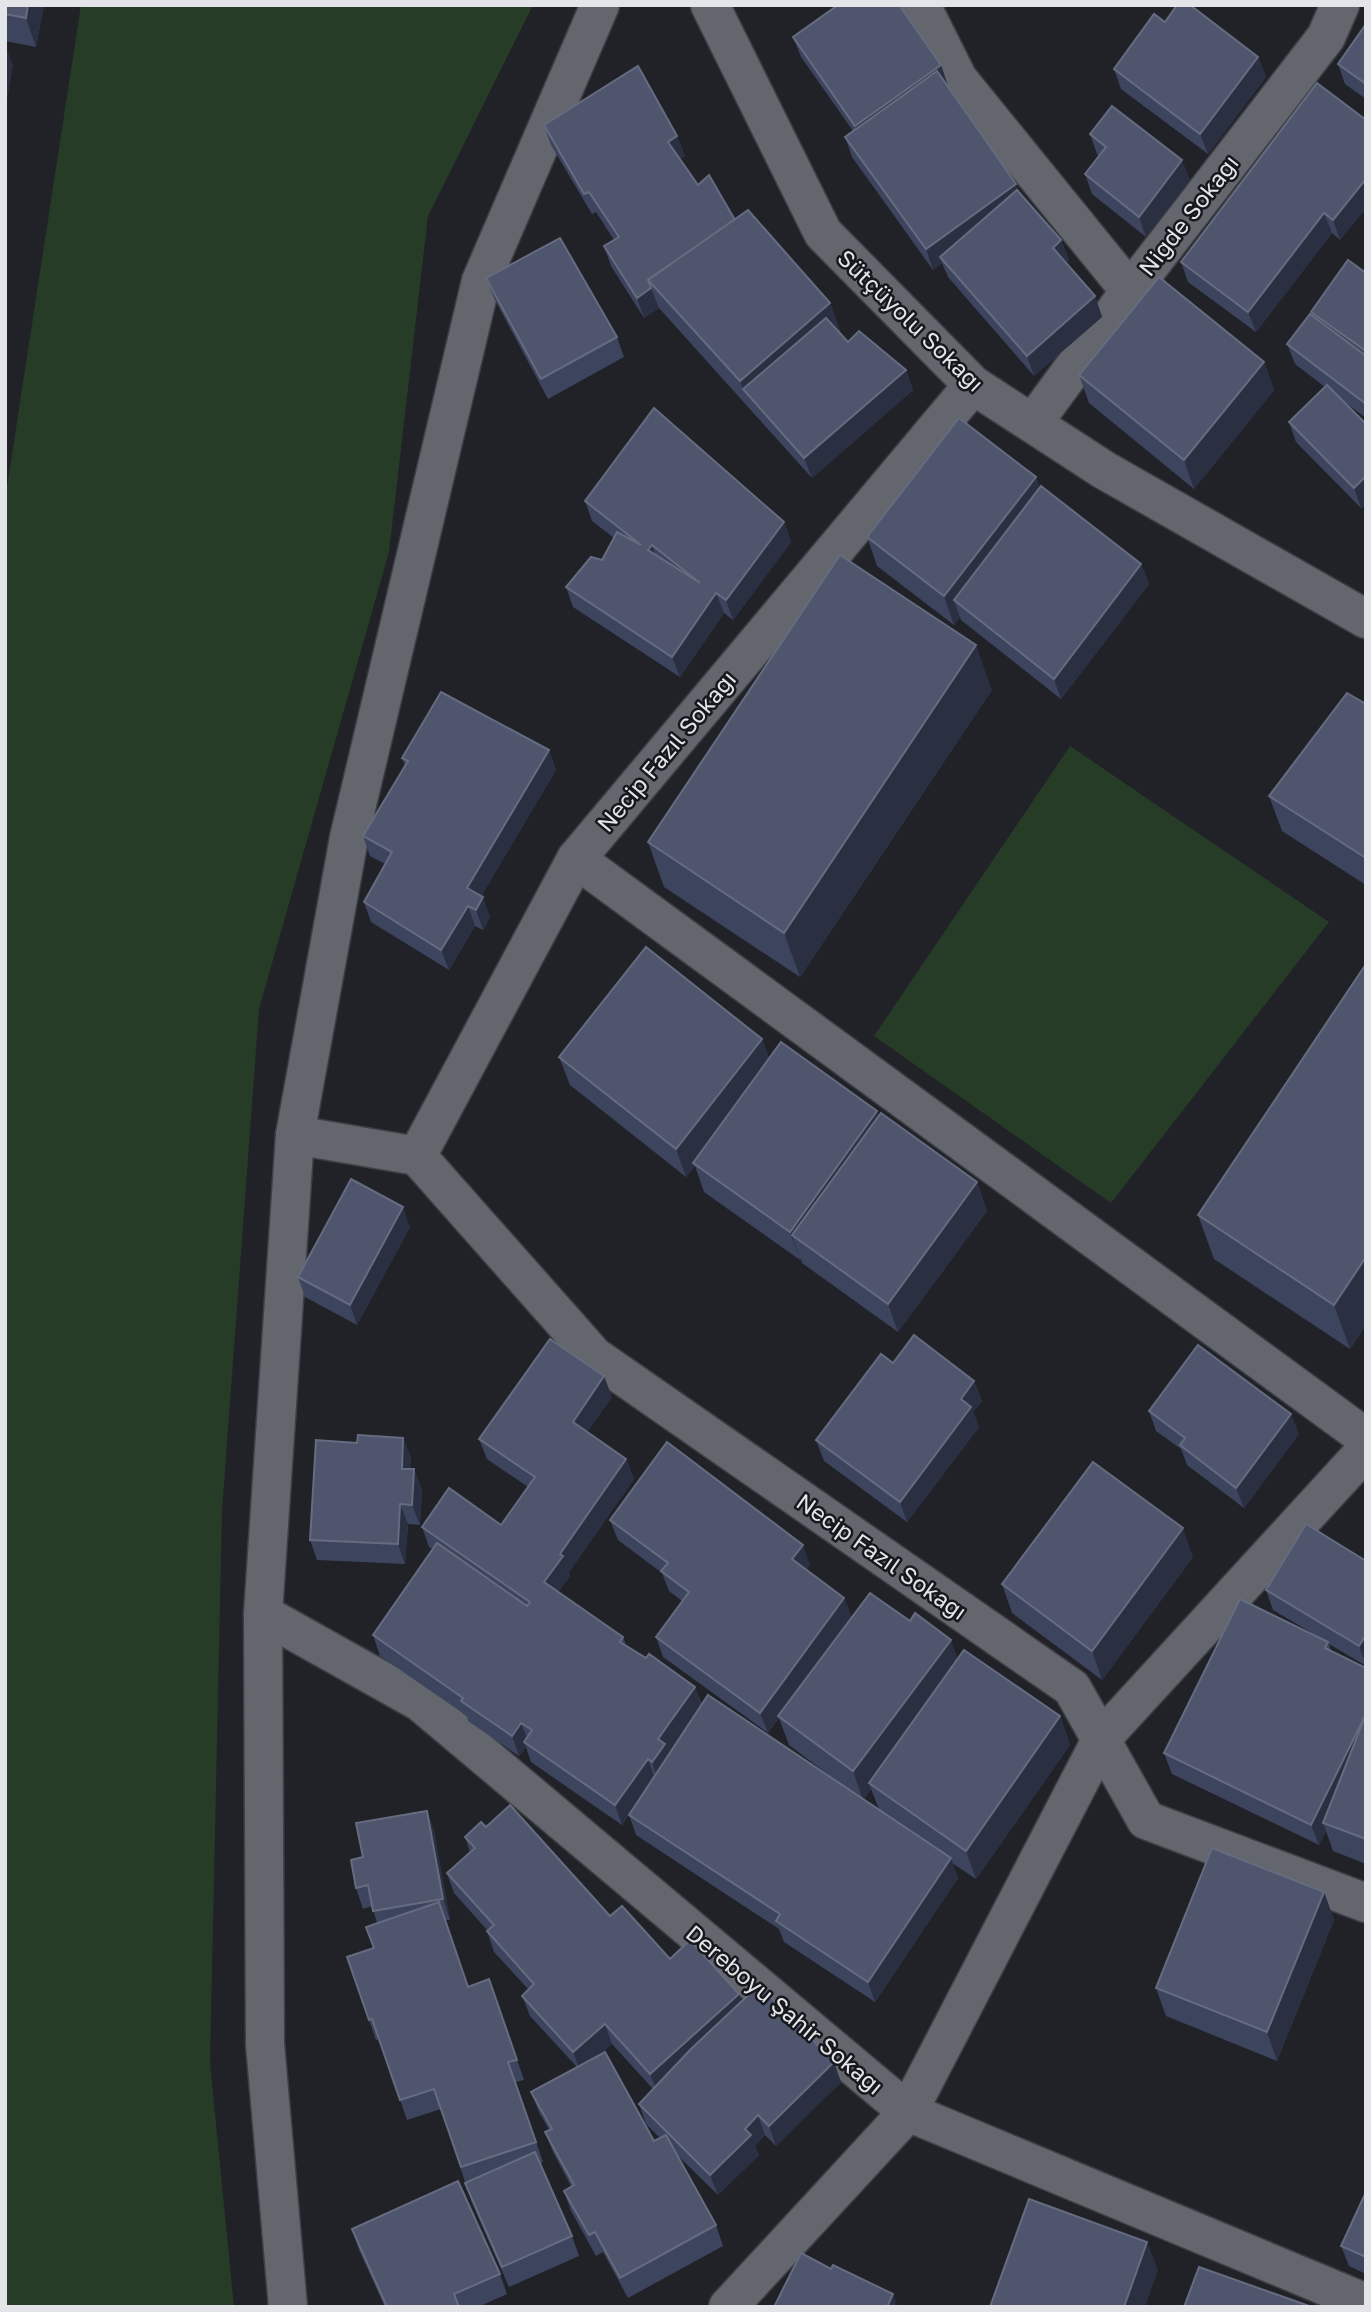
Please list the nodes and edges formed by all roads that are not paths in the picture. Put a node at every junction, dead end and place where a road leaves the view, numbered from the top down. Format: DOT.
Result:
graph roads {
  1 [pos="600,5"];
  2 [pos="710,5"];
  3 [pos="921,5"];
  4 [pos="1340,5"];
  5 [pos="1130,291"];
  6 [pos="973,385"];
  7 [pos="1033,423"];
  8 [pos="1365,617"];
  9 [pos="576,859"];
  10 [pos="295,1135"];
  11 [pos="417,1156"];
  12 [pos="1366,1438"];
  13 [pos="1366,1450"];
  14 [pos="263,1614"];
  15 [pos="1102,1738"];
  16 [pos="1366,1903"];
  17 [pos="908,2112"];
  18 [pos="1366,2304"];
  19 [pos="288,2307"];
  20 [pos="728,2307"];
  1 -- 10 [label="street"];
  2 -- 6 [label="street, Sütçüyolu Sokağı"];
  3 -- 5 [label="street"];
  4 -- 5 [label="street, Niğde Sokağı"];
  5 -- 7 [label="street, Niğde Sokağı"];
  6 -- 7 [label="street, Sütçüyolu Sokağı"];
  6 -- 9 [label="street, Necip Fazıl Sokağı"];
  7 -- 8 [label="street, Sütçüyolu Sokağı"];
  9 -- 11 [label="street, Necip Fazıl Sokağı"];
  9 -- 12 [label="street"];
  10 -- 11 [label="street"];
  10 -- 14 [label="street"];
  11 -- 15 [label="street, Necip Fazıl Sokağı"];
  13 -- 15 [label="street"];
  14 -- 17 [label="street, Dereboyu Şahir Sokağı"];
  14 -- 19 [label="street"];
  15 -- 16 [label="street, Necip Fazıl Sokağı"];
  15 -- 17 [label="street"];
  17 -- 18 [label="street, Dereboyu Şahir Sokağı"];
  17 -- 20 [label="street"];
}
